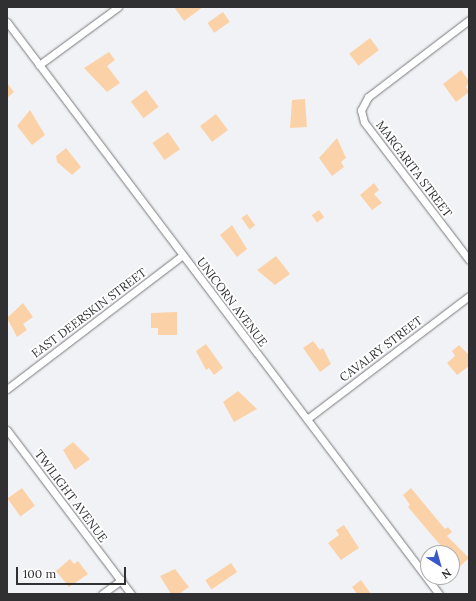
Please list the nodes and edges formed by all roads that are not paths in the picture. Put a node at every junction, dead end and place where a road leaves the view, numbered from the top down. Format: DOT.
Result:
graph roads {
  1 [pos="118,7"];
  2 [pos="469,20"];
  3 [pos="7,22"];
  4 [pos="39,65"];
  5 [pos="183,255"];
  6 [pos="469,260"];
  7 [pos="469,296"];
  8 [pos="7,389"];
  9 [pos="307,419"];
  10 [pos="7,430"];
  11 [pos="121,580"];
  12 [pos="102,594"];
  13 [pos="131,594"];
  14 [pos="439,594"];
  1 -- 4 [label="street"];
  2 -- 6 [label="street, MARGARITA STREET"];
  3 -- 4 [label="street, UNICORN AVENUE"];
  4 -- 5 [label="street, UNICORN AVENUE"];
  5 -- 8 [label="street, EAST DEERSKIN STREET"];
  5 -- 9 [label="street, UNICORN AVENUE"];
  7 -- 9 [label="street, CAVALRY STREET"];
  9 -- 14 [label="street, UNICORN AVENUE"];
  10 -- 11 [label="street, TWILIGHT AVENUE"];
  11 -- 12 [label="street"];
  11 -- 13 [label="street, TWILIGHT AVENUE"];
}
